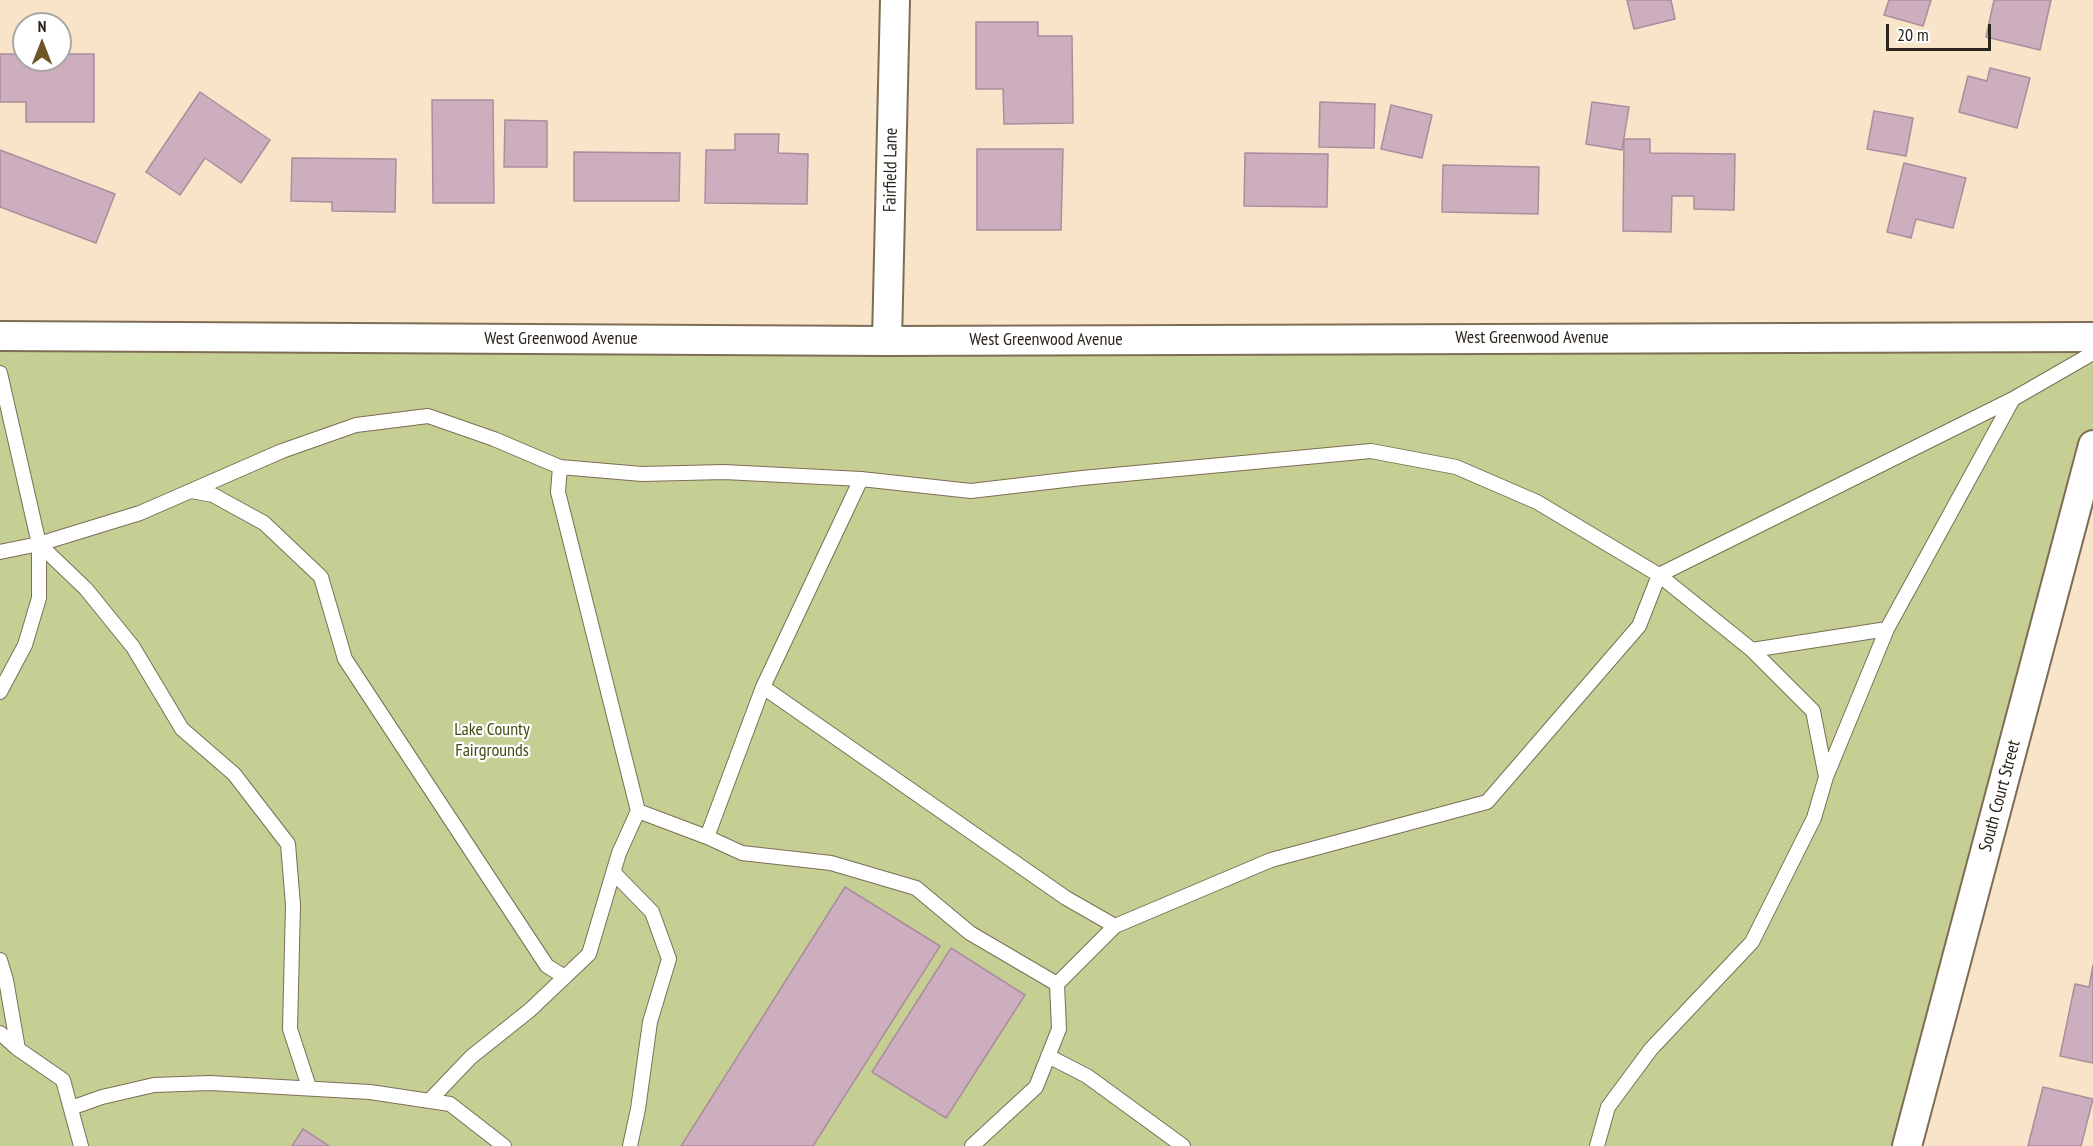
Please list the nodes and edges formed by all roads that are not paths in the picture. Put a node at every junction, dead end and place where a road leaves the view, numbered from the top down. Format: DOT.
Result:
graph roads {
  1 [pos="894,0"];
  2 [pos="0,336"];
  3 [pos="2093,337"];
  4 [pos="887,340"];
  5 [pos="2093,353"];
  6 [pos="0,373"];
  7 [pos="2013,399"];
  8 [pos="2093,446"];
  9 [pos="560,467"];
  10 [pos="861,479"];
  11 [pos="191,491"];
  12 [pos="39,544"];
  13 [pos="0,552"];
  14 [pos="1659,574"];
  15 [pos="1887,629"];
  16 [pos="1752,650"];
  17 [pos="763,687"];
  18 [pos="0,692"];
  19 [pos="1826,777"];
  20 [pos="638,812"];
  21 [pos="706,837"];
  22 [pos="614,873"];
  23 [pos="1115,926"];
  24 [pos="0,960"];
  25 [pos="565,977"];
  26 [pos="1057,984"];
  27 [pos="0,1033"];
  28 [pos="18,1050"];
  29 [pos="1048,1056"];
  30 [pos="309,1087"];
  31 [pos="429,1101"];
  32 [pos="71,1108"];
  33 [pos="81,1146"];
  34 [pos="504,1146"];
  35 [pos="630,1146"];
  36 [pos="972,1146"];
  37 [pos="1183,1146"];
  38 [pos="1598,1146"];
  39 [pos="1907,1146"];
  1 -- 4 [label="street, Fairfield Lane"];
  2 -- 4 [label="street, West Greenwood Avenue"];
  3 -- 4 [label="street, West Greenwood Avenue"];
  5 -- 7 [label="lane"];
  6 -- 12 [label="lane"];
  7 -- 14 [label="lane"];
  7 -- 15 [label="lane"];
  8 -- 39 [label="street, South Court Street"];
  9 -- 10 [label="lane"];
  9 -- 11 [label="lane"];
  9 -- 20 [label="lane"];
  10 -- 14 [label="lane"];
  10 -- 17 [label="lane"];
  11 -- 12 [label="lane"];
  11 -- 25 [label="lane"];
  12 -- 13 [label="lane"];
  12 -- 18 [label="lane"];
  12 -- 30 [label="lane"];
  14 -- 16 [label="lane"];
  14 -- 23 [label="lane"];
  15 -- 16 [label="lane"];
  15 -- 19 [label="lane"];
  16 -- 19 [label="lane"];
  17 -- 21 [label="lane"];
  17 -- 23 [label="lane"];
  19 -- 38 [label="lane"];
  20 -- 21 [label="lane"];
  20 -- 22 [label="lane"];
  21 -- 26 [label="lane"];
  22 -- 25 [label="lane"];
  22 -- 35 [label="lane"];
  23 -- 26 [label="lane"];
  24 -- 28 [label="lane"];
  25 -- 31 [label="lane"];
  26 -- 29 [label="lane"];
  27 -- 28 [label="lane"];
  28 -- 32 [label="lane"];
  29 -- 36 [label="lane"];
  29 -- 37 [label="lane"];
  30 -- 31 [label="lane"];
  30 -- 32 [label="lane"];
  31 -- 34 [label="lane"];
  32 -- 33 [label="lane"];
}
